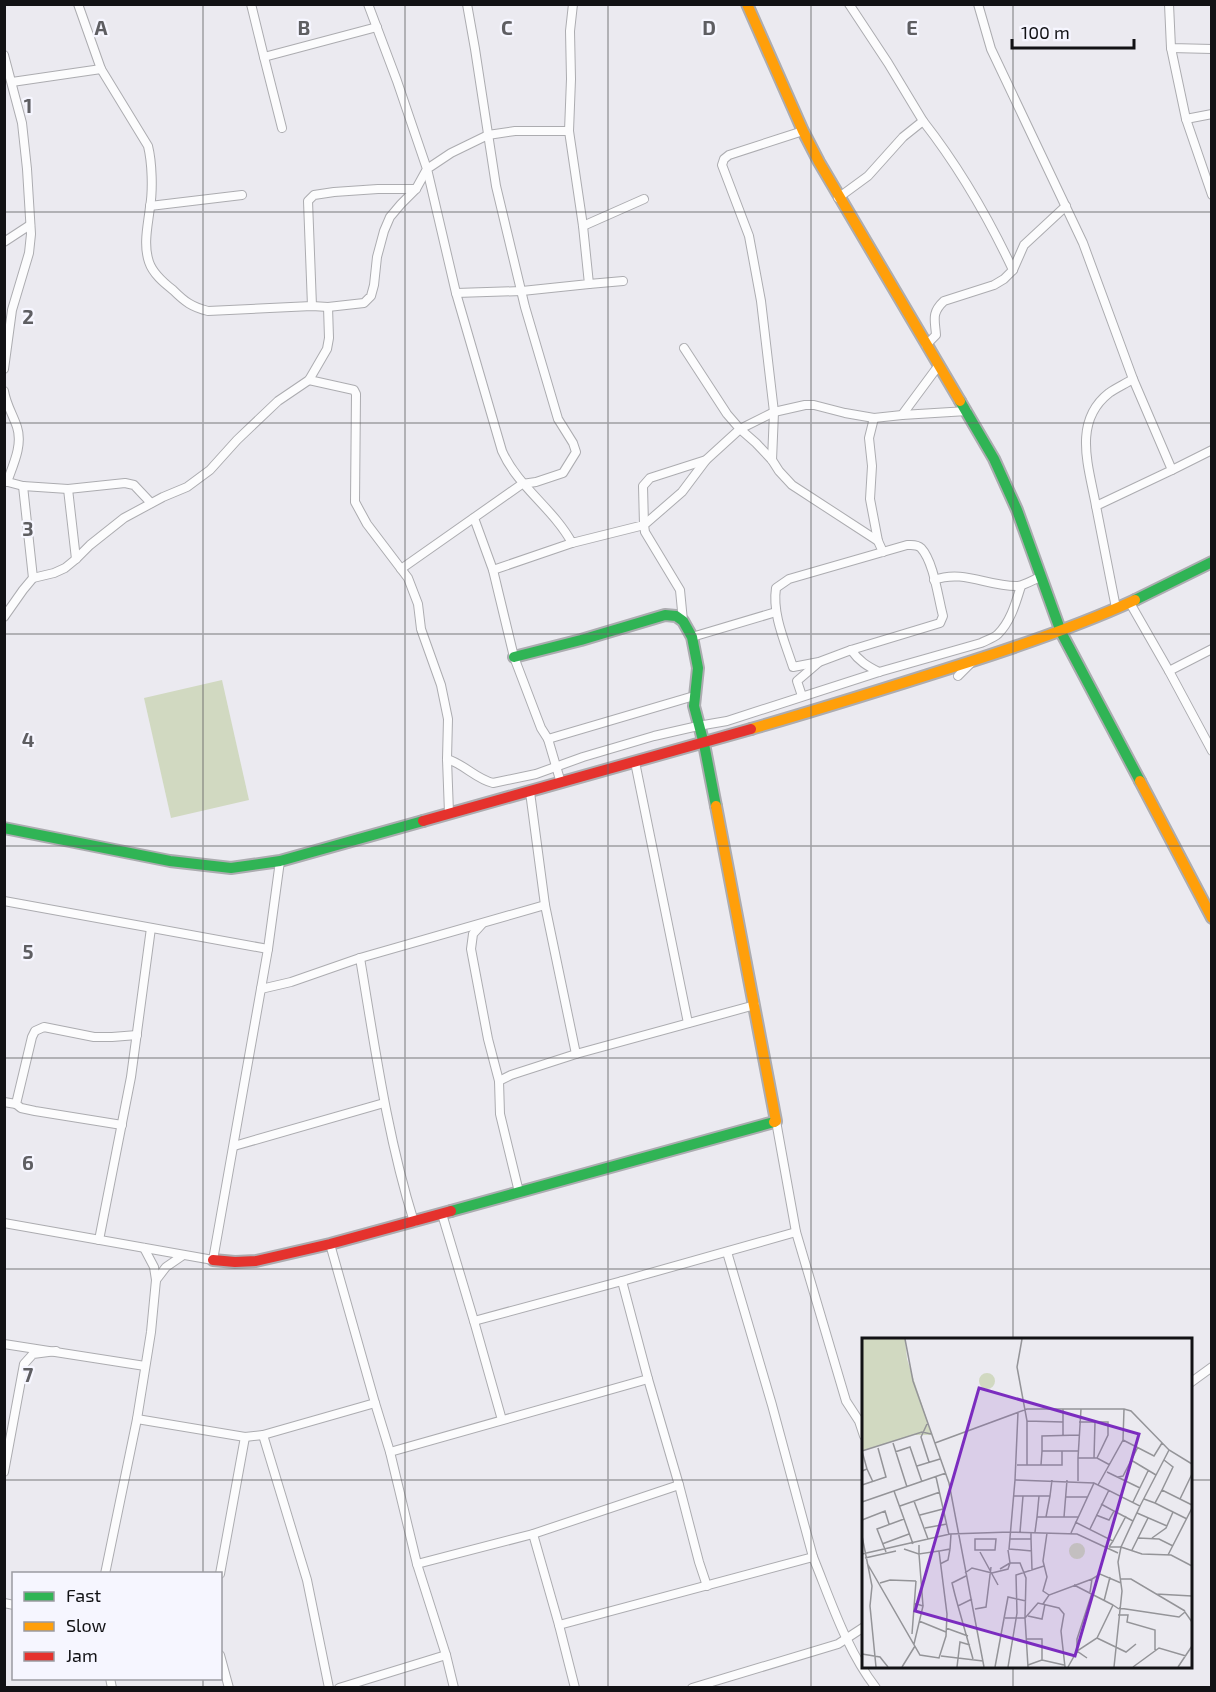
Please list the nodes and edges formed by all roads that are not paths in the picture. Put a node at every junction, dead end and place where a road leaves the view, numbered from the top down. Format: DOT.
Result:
graph roads {
  1 [pos="78,4"];
  2 [pos="250,4"];
  3 [pos="368,4"];
  4 [pos="467,4"];
  5 [pos="573,4"];
  6 [pos="747,4"];
  7 [pos="849,4"];
  8 [pos="978,4"];
  9 [pos="1169,4"];
  10 [pos="377,27"];
  11 [pos="1171,48"];
  12 [pos="1212,49"];
  13 [pos="4,55"];
  14 [pos="264,57"];
  15 [pos="101,69"];
  16 [pos="12,82"];
  17 [pos="1212,114"];
  18 [pos="1186,119"];
  19 [pos="923,122"];
  20 [pos="282,128"];
  21 [pos="569,131"];
  22 [pos="803,131"];
  23 [pos="488,135"];
  24 [pos="428,169"];
  25 [pos="416,189"];
  26 [pos="242,195"];
  27 [pos="1212,195"];
  28 [pos="838,198"];
  29 [pos="644,199"];
  30 [pos="150,206"];
  31 [pos="1066,206"];
  32 [pos="30,225"];
  33 [pos="583,226"];
  34 [pos="4,242"];
  35 [pos="1013,270"];
  36 [pos="622,281"];
  37 [pos="589,284"];
  38 [pos="522,291"];
  39 [pos="456,293"];
  40 [pos="312,306"];
  41 [pos="328,307"];
  42 [pos="926,345"];
  43 [pos="684,348"];
  44 [pos="939,365"];
  45 [pos="4,369"];
  46 [pos="1133,379"];
  47 [pos="309,380"];
  48 [pos="4,391"];
  49 [pos="967,411"];
  50 [pos="774,412"];
  51 [pos="902,415"];
  52 [pos="874,418"];
  53 [pos="740,429"];
  54 [pos="1212,450"];
  55 [pos="706,460"];
  56 [pos="772,460"];
  57 [pos="1172,470"];
  58 [pos="6,481"];
  59 [pos="522,483"];
  60 [pos="23,486"];
  61 [pos="68,489"];
  62 [pos="151,503"];
  63 [pos="1096,506"];
  64 [pos="474,518"];
  65 [pos="644,525"];
  66 [pos="878,541"];
  67 [pos="572,543"];
  68 [pos="883,552"];
  69 [pos="76,559"];
  70 [pos="1212,562"];
  71 [pos="401,569"];
  72 [pos="492,570"];
  73 [pos="1040,577"];
  74 [pos="33,578"];
  75 [pos="934,580"];
  76 [pos="1021,586"];
  77 [pos="1130,603"];
  78 [pos="1116,608"];
  79 [pos="776,612"];
  80 [pos="4,617"];
  81 [pos="683,621"];
  82 [pos="1061,632"];
  83 [pos="692,637"];
  84 [pos="1212,649"];
  85 [pos="851,650"];
  86 [pos="514,657"];
  87 [pos="974,661"];
  88 [pos="819,662"];
  89 [pos="793,667"];
  90 [pos="1169,671"];
  91 [pos="879,672"];
  92 [pos="958,676"];
  93 [pos="797,681"];
  94 [pos="694,696"];
  95 [pos="802,696"];
  96 [pos="698,726"];
  97 [pos="548,739"];
  98 [pos="704,744"];
  99 [pos="1212,751"];
  100 [pos="447,759"];
  101 [pos="635,762"];
  102 [pos="556,767"];
  103 [pos="561,783"];
  104 [pos="530,792"];
  105 [pos="449,813"];
  106 [pos="4,828"];
  107 [pos="280,861"];
  108 [pos="4,902"];
  109 [pos="545,905"];
  110 [pos="1212,918"];
  111 [pos="482,923"];
  112 [pos="151,928"];
  113 [pos="268,948"];
  114 [pos="360,958"];
  115 [pos="261,989"];
  116 [pos="755,1005"];
  117 [pos="688,1023"];
  118 [pos="137,1035"];
  119 [pos="576,1054"];
  120 [pos="498,1081"];
  121 [pos="4,1102"];
  122 [pos="384,1103"];
  123 [pos="16,1104"];
  124 [pos="776,1121"];
  125 [pos="122,1125"];
  126 [pos="234,1146"];
  127 [pos="519,1191"];
  128 [pos="442,1214"];
  129 [pos="414,1222"];
  130 [pos="4,1223"];
  131 [pos="796,1232"];
  132 [pos="99,1240"];
  133 [pos="330,1244"];
  134 [pos="144,1248"];
  135 [pos="727,1252"];
  136 [pos="182,1255"];
  137 [pos="213,1260"];
  138 [pos="156,1280"];
  139 [pos="622,1281"];
  140 [pos="474,1321"];
  141 [pos="4,1344"];
  142 [pos="56,1351"];
  143 [pos="145,1366"];
  144 [pos="1212,1367"];
  145 [pos="648,1379"];
  146 [pos="1192,1382"];
  147 [pos="375,1403"];
  148 [pos="137,1419"];
  149 [pos="502,1420"];
  150 [pos="862,1430"];
  151 [pos="263,1435"];
  152 [pos="245,1437"];
  153 [pos="390,1452"];
  154 [pos="4,1472"];
  155 [pos="679,1485"];
  156 [pos="533,1534"];
  157 [pos="813,1557"];
  158 [pos="417,1564"];
  159 [pos="105,1572"];
  160 [pos="220,1572"];
  161 [pos="707,1586"];
  162 [pos="559,1625"];
  163 [pos="862,1628"];
  164 [pos="846,1638"];
  165 [pos="446,1655"];
  166 [pos="222,1662"];
  167 [pos="862,1667"];
  168 [pos="863,1668"];
  169 [pos="229,1688"];
  170 [pos="329,1688"];
  171 [pos="339,1688"];
  172 [pos="454,1688"];
  173 [pos="574,1688"];
  174 [pos="692,1688"];
  175 [pos="876,1688"];
  1 -- 15 [label="street"];
  2 -- 14 [label="street"];
  3 -- 10 [label="street"];
  4 -- 23 [label="street"];
  5 -- 21 [label="street"];
  6 -- 22 [label="street"];
  7 -- 19 [label="street"];
  8 -- 31 [label="street"];
  9 -- 11 [label="street"];
  10 -- 14 [label="street"];
  10 -- 24 [label="street"];
  11 -- 12 [label="street"];
  11 -- 18 [label="street"];
  13 -- 16 [label="street"];
  14 -- 20 [label="street"];
  15 -- 16 [label="street"];
  15 -- 30 [label="street"];
  16 -- 32 [label="street"];
  17 -- 18 [label="street"];
  18 -- 27 [label="street"];
  19 -- 28 [label="street"];
  19 -- 35 [label="street"];
  21 -- 23 [label="street"];
  21 -- 33 [label="street"];
  22 -- 28 [label="street"];
  22 -- 50 [label="street"];
  23 -- 24 [label="street"];
  23 -- 38 [label="street"];
  24 -- 25 [label="street"];
  24 -- 39 [label="street"];
  25 -- 40 [label="street"];
  25 -- 41 [label="street"];
  26 -- 30 [label="street"];
  28 -- 42 [label="street"];
  29 -- 33 [label="street"];
  30 -- 40 [label="street"];
  31 -- 35 [label="street"];
  31 -- 46 [label="street"];
  32 -- 34 [label="street"];
  32 -- 45 [label="street"];
  33 -- 37 [label="street"];
  35 -- 42 [label="street"];
  36 -- 37 [label="street"];
  37 -- 38 [label="street"];
  38 -- 39 [label="street"];
  38 -- 59 [label="street"];
  39 -- 59 [label="street"];
  40 -- 41 [label="street"];
  41 -- 47 [label="street"];
  42 -- 44 [label="street"];
  43 -- 53 [label="street"];
  44 -- 49 [label="street"];
  44 -- 51 [label="street"];
  46 -- 57 [label="street"];
  46 -- 63 [label="street"];
  47 -- 62 [label="street"];
  47 -- 71 [label="street"];
  48 -- 58 [label="street"];
  49 -- 51 [label="street"];
  49 -- 73 [label="street"];
  50 -- 52 [label="street"];
  50 -- 53 [label="street"];
  50 -- 56 [label="street"];
  51 -- 52 [label="street"];
  52 -- 66 [label="street"];
  53 -- 55 [label="street"];
  53 -- 56 [label="street"];
  54 -- 57 [label="street"];
  55 -- 65 [label="street"];
  55 -- 65 [label="street"];
  56 -- 66 [label="street"];
  57 -- 63 [label="street"];
  58 -- 60 [label="street"];
  59 -- 64 [label="street"];
  59 -- 67 [label="street"];
  60 -- 61 [label="street"];
  60 -- 74 [label="street"];
  61 -- 62 [label="street"];
  61 -- 69 [label="street"];
  62 -- 69 [label="street"];
  63 -- 78 [label="street"];
  64 -- 71 [label="street"];
  64 -- 72 [label="street"];
  65 -- 67 [label="street"];
  65 -- 81 [label="street"];
  66 -- 68 [label="street"];
  67 -- 72 [label="street"];
  68 -- 75 [label="street"];
  68 -- 79 [label="street"];
  69 -- 74 [label="street"];
  70 -- 77 [label="street"];
  71 -- 100 [label="street"];
  72 -- 86 [label="street"];
  73 -- 76 [label="street"];
  73 -- 82 [label="street"];
  74 -- 80 [label="street"];
  75 -- 76 [label="street"];
  75 -- 85 [label="street"];
  76 -- 91 [label="street"];
  77 -- 78 [label="street"];
  77 -- 90 [label="street"];
  78 -- 82 [label="street"];
  79 -- 83 [label="street"];
  79 -- 89 [label="street"];
  81 -- 83 [label="street"];
  81 -- 86 [label="street"];
  82 -- 87 [label="street"];
  82 -- 110 [label="street"];
  83 -- 94 [label="street"];
  84 -- 90 [label="street"];
  85 -- 88 [label="street"];
  85 -- 91 [label="street"];
  86 -- 97 [label="street"];
  87 -- 92 [label="street"];
  87 -- 98 [label="street"];
  88 -- 89 [label="street"];
  88 -- 93 [label="street"];
  89 -- 93 [label="street"];
  90 -- 99 [label="street"];
  91 -- 95 [label="street"];
  93 -- 95 [label="street"];
  94 -- 96 [label="street"];
  94 -- 97 [label="street"];
  95 -- 96 [label="street"];
  96 -- 98 [label="street"];
  96 -- 102 [label="street"];
  97 -- 102 [label="street"];
  98 -- 101 [label="street"];
  98 -- 116 [label="street"];
  100 -- 102 [label="street"];
  100 -- 105 [label="street"];
  101 -- 103 [label="street"];
  101 -- 117 [label="street"];
  102 -- 103 [label="street"];
  103 -- 104 [label="street"];
  104 -- 105 [label="street"];
  104 -- 109 [label="street"];
  105 -- 107 [label="street"];
  106 -- 107 [label="street"];
  107 -- 113 [label="street"];
  108 -- 112 [label="street"];
  109 -- 111 [label="street"];
  109 -- 119 [label="street"];
  111 -- 114 [label="street"];
  111 -- 120 [label="street"];
  112 -- 113 [label="street"];
  112 -- 118 [label="street"];
  113 -- 115 [label="street"];
  114 -- 115 [label="street"];
  114 -- 122 [label="street"];
  115 -- 126 [label="street"];
  116 -- 117 [label="street"];
  116 -- 124 [label="street"];
  117 -- 119 [label="street"];
  118 -- 123 [label="street"];
  118 -- 125 [label="street"];
  119 -- 120 [label="street"];
  120 -- 127 [label="street"];
  121 -- 123 [label="street"];
  122 -- 126 [label="street"];
  122 -- 129 [label="street"];
  123 -- 125 [label="street"];
  124 -- 127 [label="street"];
  124 -- 131 [label="street"];
  125 -- 132 [label="street"];
  126 -- 137 [label="street"];
  127 -- 128 [label="street"];
  128 -- 129 [label="street"];
  128 -- 140 [label="street"];
  129 -- 133 [label="street"];
  130 -- 132 [label="street"];
  131 -- 135 [label="street"];
  131 -- 150 [label="street"];
  132 -- 134 [label="street"];
  133 -- 137 [label="street"];
  133 -- 147 [label="street"];
  134 -- 136 [label="street"];
  134 -- 138 [label="street"];
  135 -- 139 [label="street"];
  135 -- 157 [label="street"];
  136 -- 137 [label="street"];
  136 -- 138 [label="street"];
  138 -- 143 [label="street"];
  139 -- 140 [label="street"];
  139 -- 145 [label="street"];
  140 -- 149 [label="street"];
  141 -- 142 [label="street"];
  142 -- 143 [label="street"];
  142 -- 154 [label="street"];
  143 -- 148 [label="street"];
  144 -- 146 [label="street"];
  145 -- 149 [label="street"];
  145 -- 155 [label="street"];
  147 -- 151 [label="street"];
  147 -- 153 [label="street"];
  148 -- 152 [label="street"];
  148 -- 159 [label="street"];
  149 -- 153 [label="street"];
  151 -- 152 [label="street"];
  151 -- 170 [label="street"];
  152 -- 160 [label="street"];
  153 -- 158 [label="street"];
  155 -- 156 [label="street"];
  155 -- 161 [label="street"];
  156 -- 158 [label="street"];
  156 -- 162 [label="street"];
  157 -- 161 [label="street"];
  157 -- 164 [label="street"];
  158 -- 165 [label="street"];
  161 -- 162 [label="street"];
  162 -- 173 [label="street"];
  163 -- 164 [label="street"];
  164 -- 167 [label="street"];
  164 -- 174 [label="street"];
  165 -- 171 [label="street"];
  165 -- 172 [label="street"];
  166 -- 169 [label="street"];
  168 -- 175 [label="street"];
}
